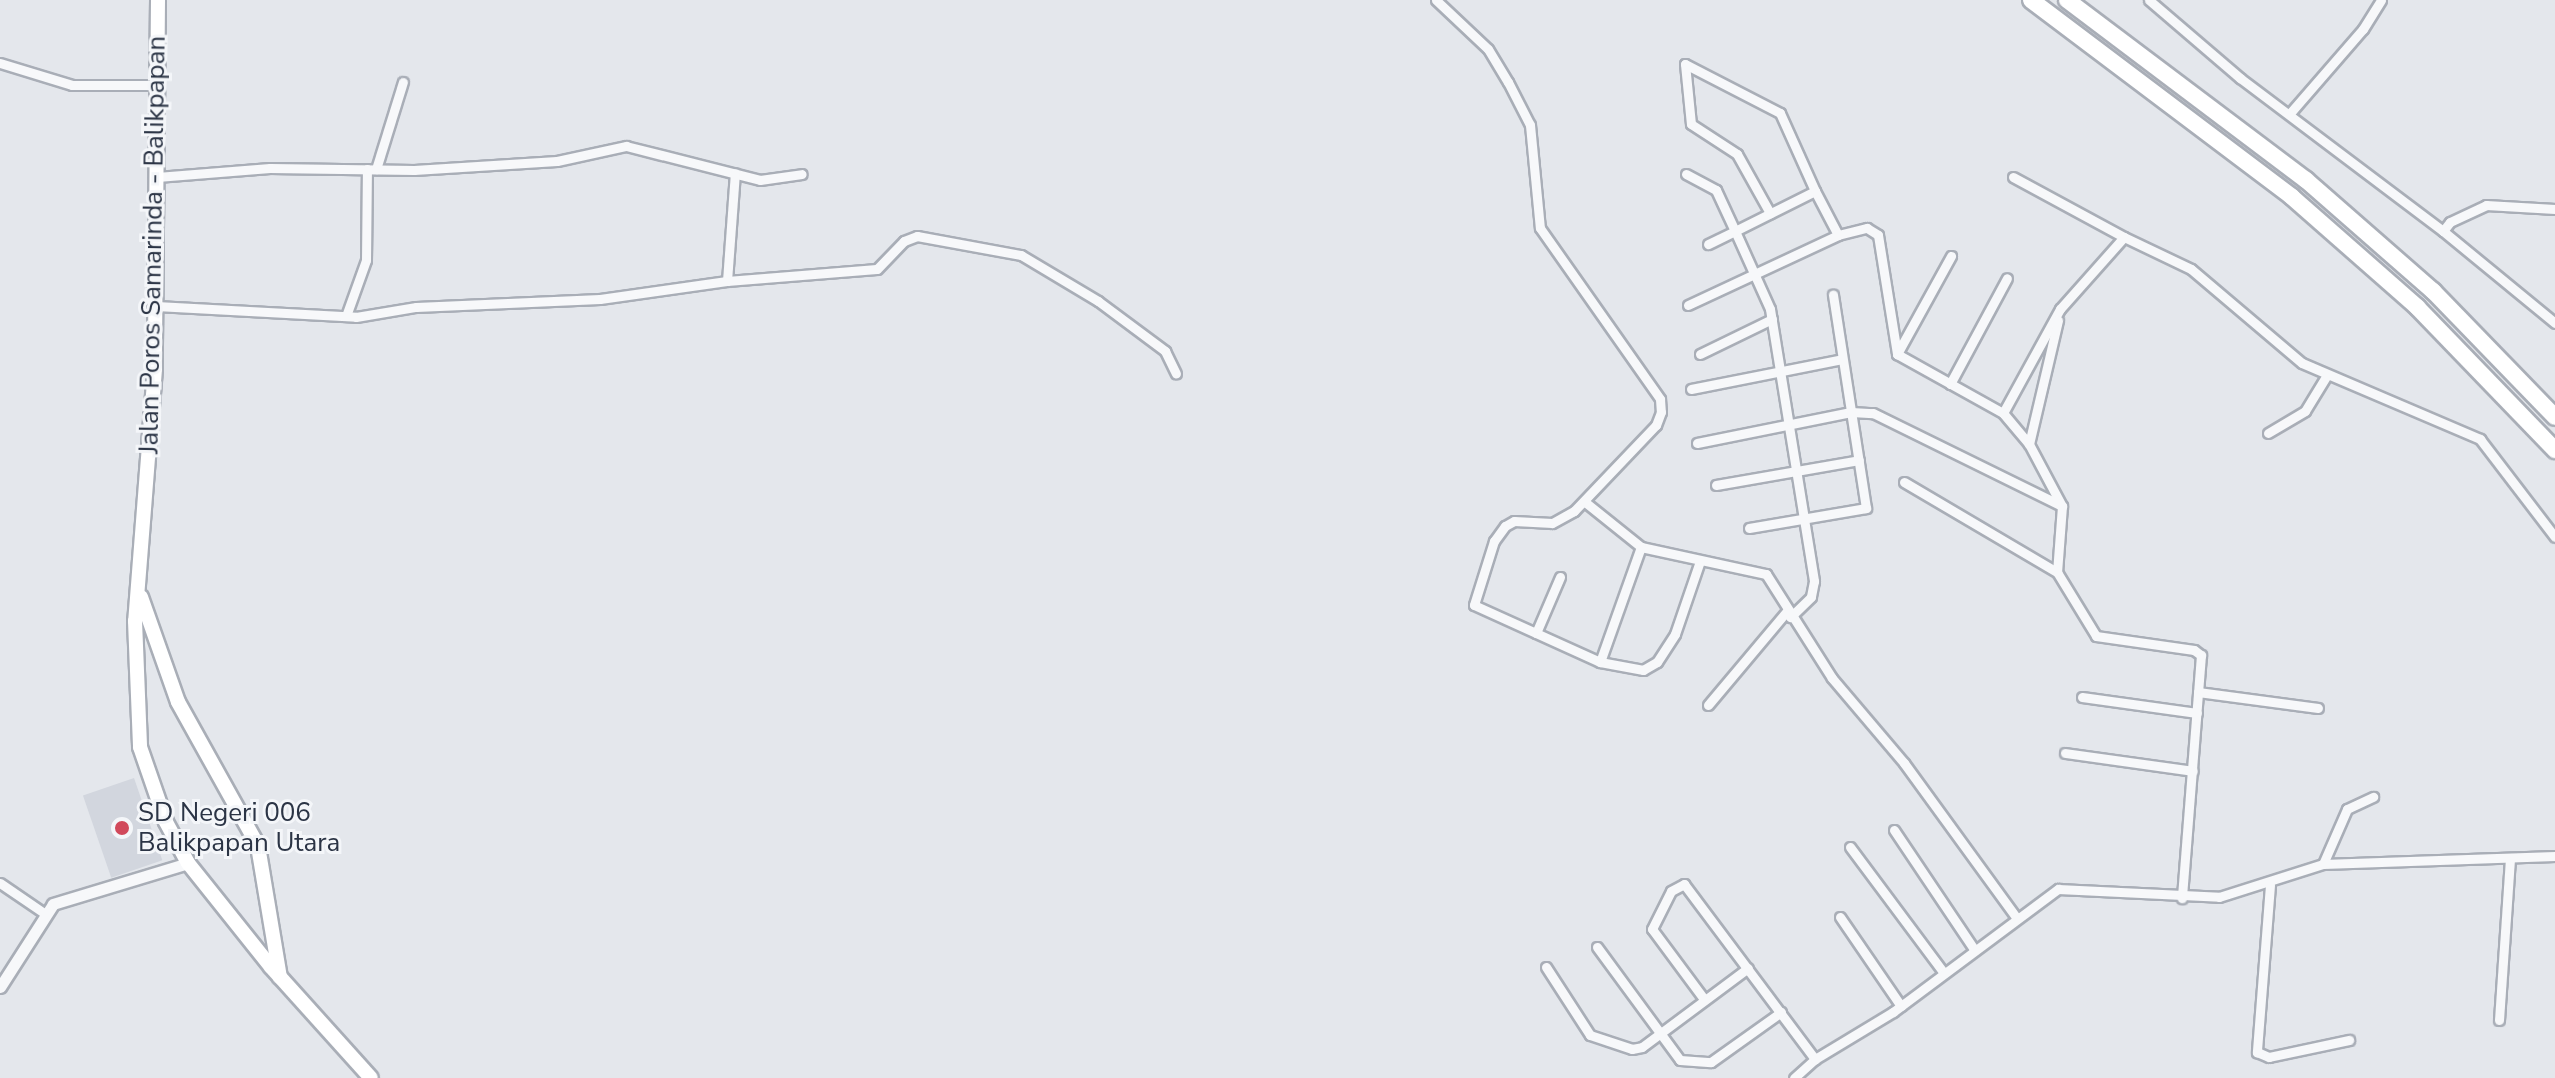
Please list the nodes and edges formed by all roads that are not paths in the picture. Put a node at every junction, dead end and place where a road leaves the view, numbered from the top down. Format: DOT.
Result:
graph roads {
  1 [pos="158,0"];
  2 [pos="1436,0"];
  3 [pos="2031,0"];
  4 [pos="2067,0"];
  5 [pos="2149,0"];
  6 [pos="2381,0"];
  7 [pos="0,63"];
  8 [pos="403,82"];
  9 [pos="157,85"];
  10 [pos="2291,112"];
  11 [pos="372,169"];
  12 [pos="735,173"];
  13 [pos="802,174"];
  14 [pos="1686,174"];
  15 [pos="157,177"];
  16 [pos="2013,177"];
  17 [pos="1815,191"];
  18 [pos="2555,209"];
  19 [pos="1770,213"];
  20 [pos="1735,231"];
  21 [pos="2443,231"];
  22 [pos="1838,235"];
  23 [pos="2124,237"];
  24 [pos="1708,244"];
  25 [pos="1951,256"];
  26 [pos="1755,276"];
  27 [pos="2007,278"];
  28 [pos="727,281"];
  29 [pos="1833,295"];
  30 [pos="1688,305"];
  31 [pos="156,306"];
  32 [pos="2060,309"];
  33 [pos="346,316"];
  34 [pos="1772,319"];
  35 [pos="2555,323"];
  36 [pos="1700,354"];
  37 [pos="1897,354"];
  38 [pos="1842,359"];
  39 [pos="1779,372"];
  40 [pos="1176,374"];
  41 [pos="2327,375"];
  42 [pos="1950,384"];
  43 [pos="1691,389"];
  44 [pos="1851,412"];
  45 [pos="2003,413"];
  46 [pos="2555,417"];
  47 [pos="1787,425"];
  48 [pos="2268,433"];
  49 [pos="1697,443"];
  50 [pos="2029,444"];
  51 [pos="2555,450"];
  52 [pos="1859,460"];
  53 [pos="1796,474"];
  54 [pos="1904,482"];
  55 [pos="1716,485"];
  56 [pos="1585,502"];
  57 [pos="2062,506"];
  58 [pos="1804,521"];
  59 [pos="1749,528"];
  60 [pos="2554,532"];
  61 [pos="1641,547"];
  62 [pos="1700,561"];
  63 [pos="2057,572"];
  64 [pos="1560,577"];
  65 [pos="138,585"];
  66 [pos="1788,614"];
  67 [pos="1536,633"];
  68 [pos="1600,662"];
  69 [pos="2198,692"];
  70 [pos="2082,697"];
  71 [pos="1708,705"];
  72 [pos="2318,708"];
  73 [pos="2197,713"];
  74 [pos="2065,753"];
  75 [pos="2193,771"];
  76 [pos="2373,797"];
  77 [pos="1894,830"];
  78 [pos="1850,847"];
  79 [pos="2555,856"];
  80 [pos="2510,858"];
  81 [pos="188,863"];
  82 [pos="2323,864"];
  83 [pos="0,883"];
  84 [pos="2270,885"];
  85 [pos="2182,898"];
  86 [pos="44,913"];
  87 [pos="1840,917"];
  88 [pos="2016,917"];
  89 [pos="1597,947"];
  90 [pos="1974,949"];
  91 [pos="1546,967"];
  92 [pos="1748,968"];
  93 [pos="1944,973"];
  94 [pos="280,977"];
  95 [pos="0,987"];
  96 [pos="1704,999"];
  97 [pos="1901,1006"];
  98 [pos="1781,1012"];
  99 [pos="2499,1020"];
  100 [pos="1660,1033"];
  101 [pos="2349,1040"];
  102 [pos="1815,1059"];
  103 [pos="371,1078"];
  104 [pos="1794,1078"];
  1 -- 9 [label="highway, Jalan Poros Samarinda - Balikpapan"];
  2 -- 56 [label="street"];
  3 -- 51 [label="highway"];
  4 -- 46 [label="highway"];
  5 -- 10 [label="street"];
  6 -- 10 [label="street"];
  7 -- 9 [label="street"];
  8 -- 11 [label="street"];
  9 -- 15 [label="highway, Jalan Poros Samarinda - Balikpapan"];
  10 -- 21 [label="street"];
  11 -- 12 [label="street"];
  11 -- 15 [label="street"];
  11 -- 33 [label="street"];
  12 -- 13 [label="street"];
  12 -- 28 [label="street"];
  14 -- 20 [label="street"];
  15 -- 31 [label="highway, Jalan Poros Samarinda - Balikpapan"];
  16 -- 23 [label="street"];
  17 -- 19 [label="street"];
  17 -- 19 [label="street"];
  17 -- 22 [label="street"];
  18 -- 21 [label="street"];
  19 -- 20 [label="street"];
  20 -- 24 [label="street"];
  20 -- 26 [label="street"];
  21 -- 35 [label="street"];
  22 -- 26 [label="street"];
  22 -- 37 [label="street"];
  23 -- 32 [label="street"];
  23 -- 41 [label="street"];
  25 -- 37 [label="street"];
  26 -- 30 [label="street"];
  26 -- 34 [label="street"];
  27 -- 42 [label="street"];
  28 -- 33 [label="street"];
  28 -- 40 [label="street"];
  29 -- 38 [label="street"];
  31 -- 33 [label="street"];
  31 -- 65 [label="highway, Jalan Poros Samarinda - Balikpapan"];
  32 -- 45 [label="street"];
  32 -- 50 [label="street"];
  34 -- 36 [label="street"];
  34 -- 39 [label="street"];
  37 -- 42 [label="street"];
  38 -- 39 [label="street"];
  38 -- 44 [label="street"];
  39 -- 43 [label="street"];
  39 -- 47 [label="street"];
  41 -- 48 [label="street"];
  41 -- 60 [label="street"];
  42 -- 45 [label="street"];
  44 -- 47 [label="street"];
  44 -- 52 [label="street"];
  44 -- 57 [label="street"];
  45 -- 50 [label="street"];
  47 -- 49 [label="street"];
  47 -- 53 [label="street"];
  50 -- 57 [label="street"];
  52 -- 53 [label="street"];
  52 -- 58 [label="street"];
  53 -- 55 [label="street"];
  53 -- 58 [label="street"];
  54 -- 63 [label="street"];
  56 -- 61 [label="street"];
  56 -- 67 [label="street"];
  57 -- 63 [label="street"];
  58 -- 59 [label="street"];
  58 -- 66 [label="street"];
  61 -- 62 [label="street"];
  61 -- 68 [label="street"];
  62 -- 66 [label="street"];
  62 -- 68 [label="street"];
  63 -- 69 [label="street"];
  64 -- 67 [label="street"];
  65 -- 81 [label="highway, Jalan Poros Samarinda - Balikpapan"];
  65 -- 94 [label="highway, Jalan Poros Samarinda - Balikpapan"];
  66 -- 71 [label="street"];
  66 -- 88 [label="street"];
  67 -- 68 [label="street"];
  69 -- 72 [label="street"];
  69 -- 73 [label="street"];
  70 -- 73 [label="street"];
  73 -- 75 [label="street"];
  74 -- 75 [label="street"];
  75 -- 85 [label="street"];
  76 -- 82 [label="street"];
  77 -- 90 [label="street"];
  78 -- 93 [label="street"];
  79 -- 80 [label="street"];
  80 -- 82 [label="street"];
  80 -- 99 [label="street"];
  81 -- 86 [label="street"];
  81 -- 94 [label="highway, Jalan Poros Samarinda - Balikpapan"];
  82 -- 84 [label="street"];
  83 -- 86 [label="street"];
  84 -- 85 [label="street"];
  84 -- 101 [label="street"];
  85 -- 88 [label="street"];
  86 -- 95 [label="street"];
  87 -- 97 [label="street"];
  88 -- 90 [label="street"];
  89 -- 100 [label="street"];
  90 -- 93 [label="street"];
  91 -- 100 [label="street"];
  92 -- 96 [label="street"];
  92 -- 96 [label="street"];
  92 -- 98 [label="street"];
  93 -- 97 [label="street"];
  94 -- 103 [label="highway, Jalan Poros Samarinda - Balikpapan"];
  96 -- 100 [label="street"];
  97 -- 102 [label="street"];
  98 -- 100 [label="street"];
  98 -- 102 [label="street"];
  102 -- 104 [label="street"];
}
